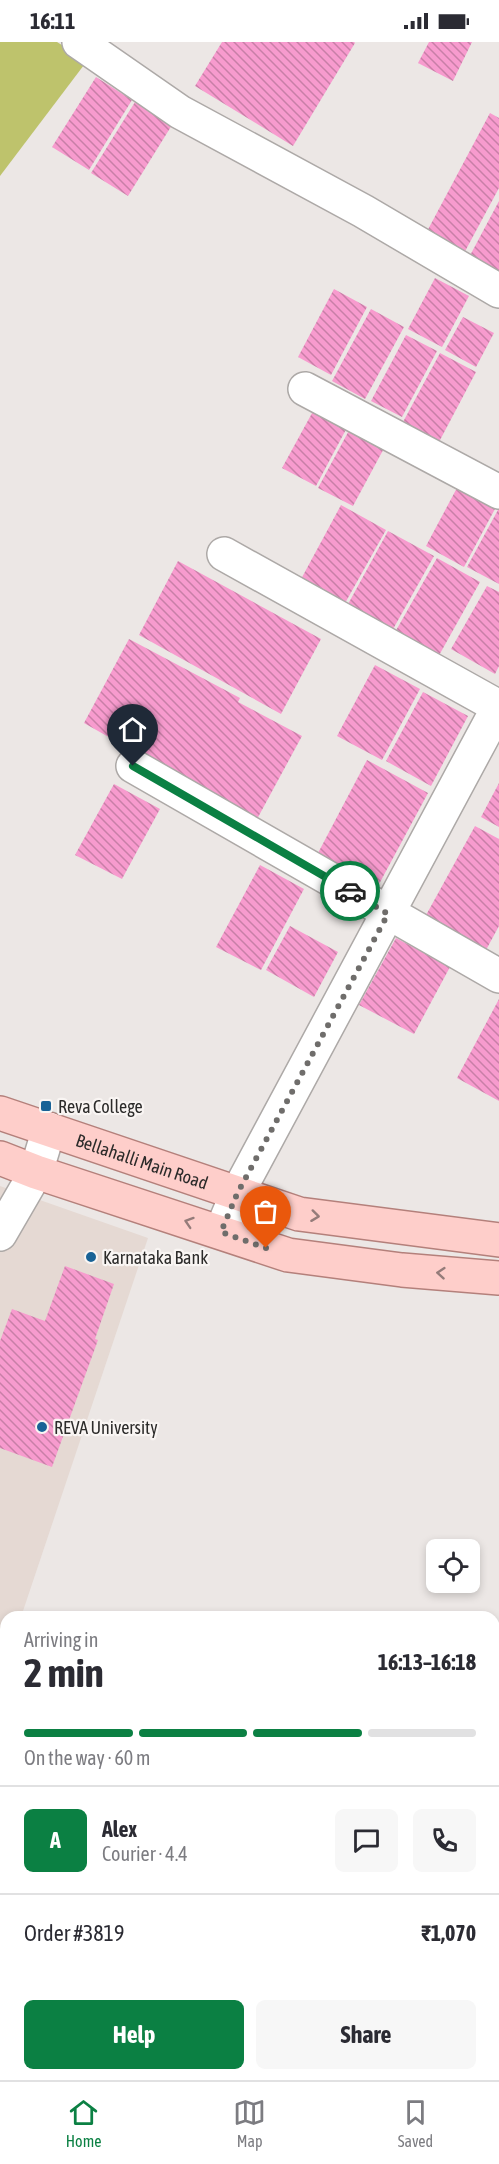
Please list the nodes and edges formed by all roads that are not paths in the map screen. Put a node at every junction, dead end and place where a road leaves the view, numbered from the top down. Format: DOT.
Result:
graph roads {
  1 [pos="79,42"];
  2 [pos="499,291"];
  3 [pos="305,389"];
  4 [pos="499,492"];
  5 [pos="224,554"];
  6 [pos="499,707"];
  7 [pos="133,766"];
  8 [pos="388,914"];
  9 [pos="499,976"];
  10 [pos="0,1113"];
  11 [pos="50,1130"];
  12 [pos="0,1158"];
  13 [pos="36,1172"];
  14 [pos="237,1194"];
  15 [pos="221,1232"];
  16 [pos="0,1234"];
  17 [pos="499,1240"];
  18 [pos="499,1278"];
  1 -- 2 [label="street"];
  3 -- 4 [label="street"];
  5 -- 6 [label="street"];
  6 -- 8 [label="street"];
  7 -- 8 [label="street"];
  8 -- 9 [label="street"];
  8 -- 14 [label="street"];
  10 -- 11 [label="main road, Bellahalli Main Road"];
  11 -- 13 [label="street"];
  11 -- 14 [label="main road, Bellahalli Main Road"];
  12 -- 13 [label="main road"];
  15 -- 13 [label="main road, one-way"];
  13 -- 16 [label="street"];
  14 -- 15 [label="street"];
  14 -- 17 [label="main road, Bellahalli Main Road, one-way"];
  18 -- 15 [label="main road, one-way"];
}
